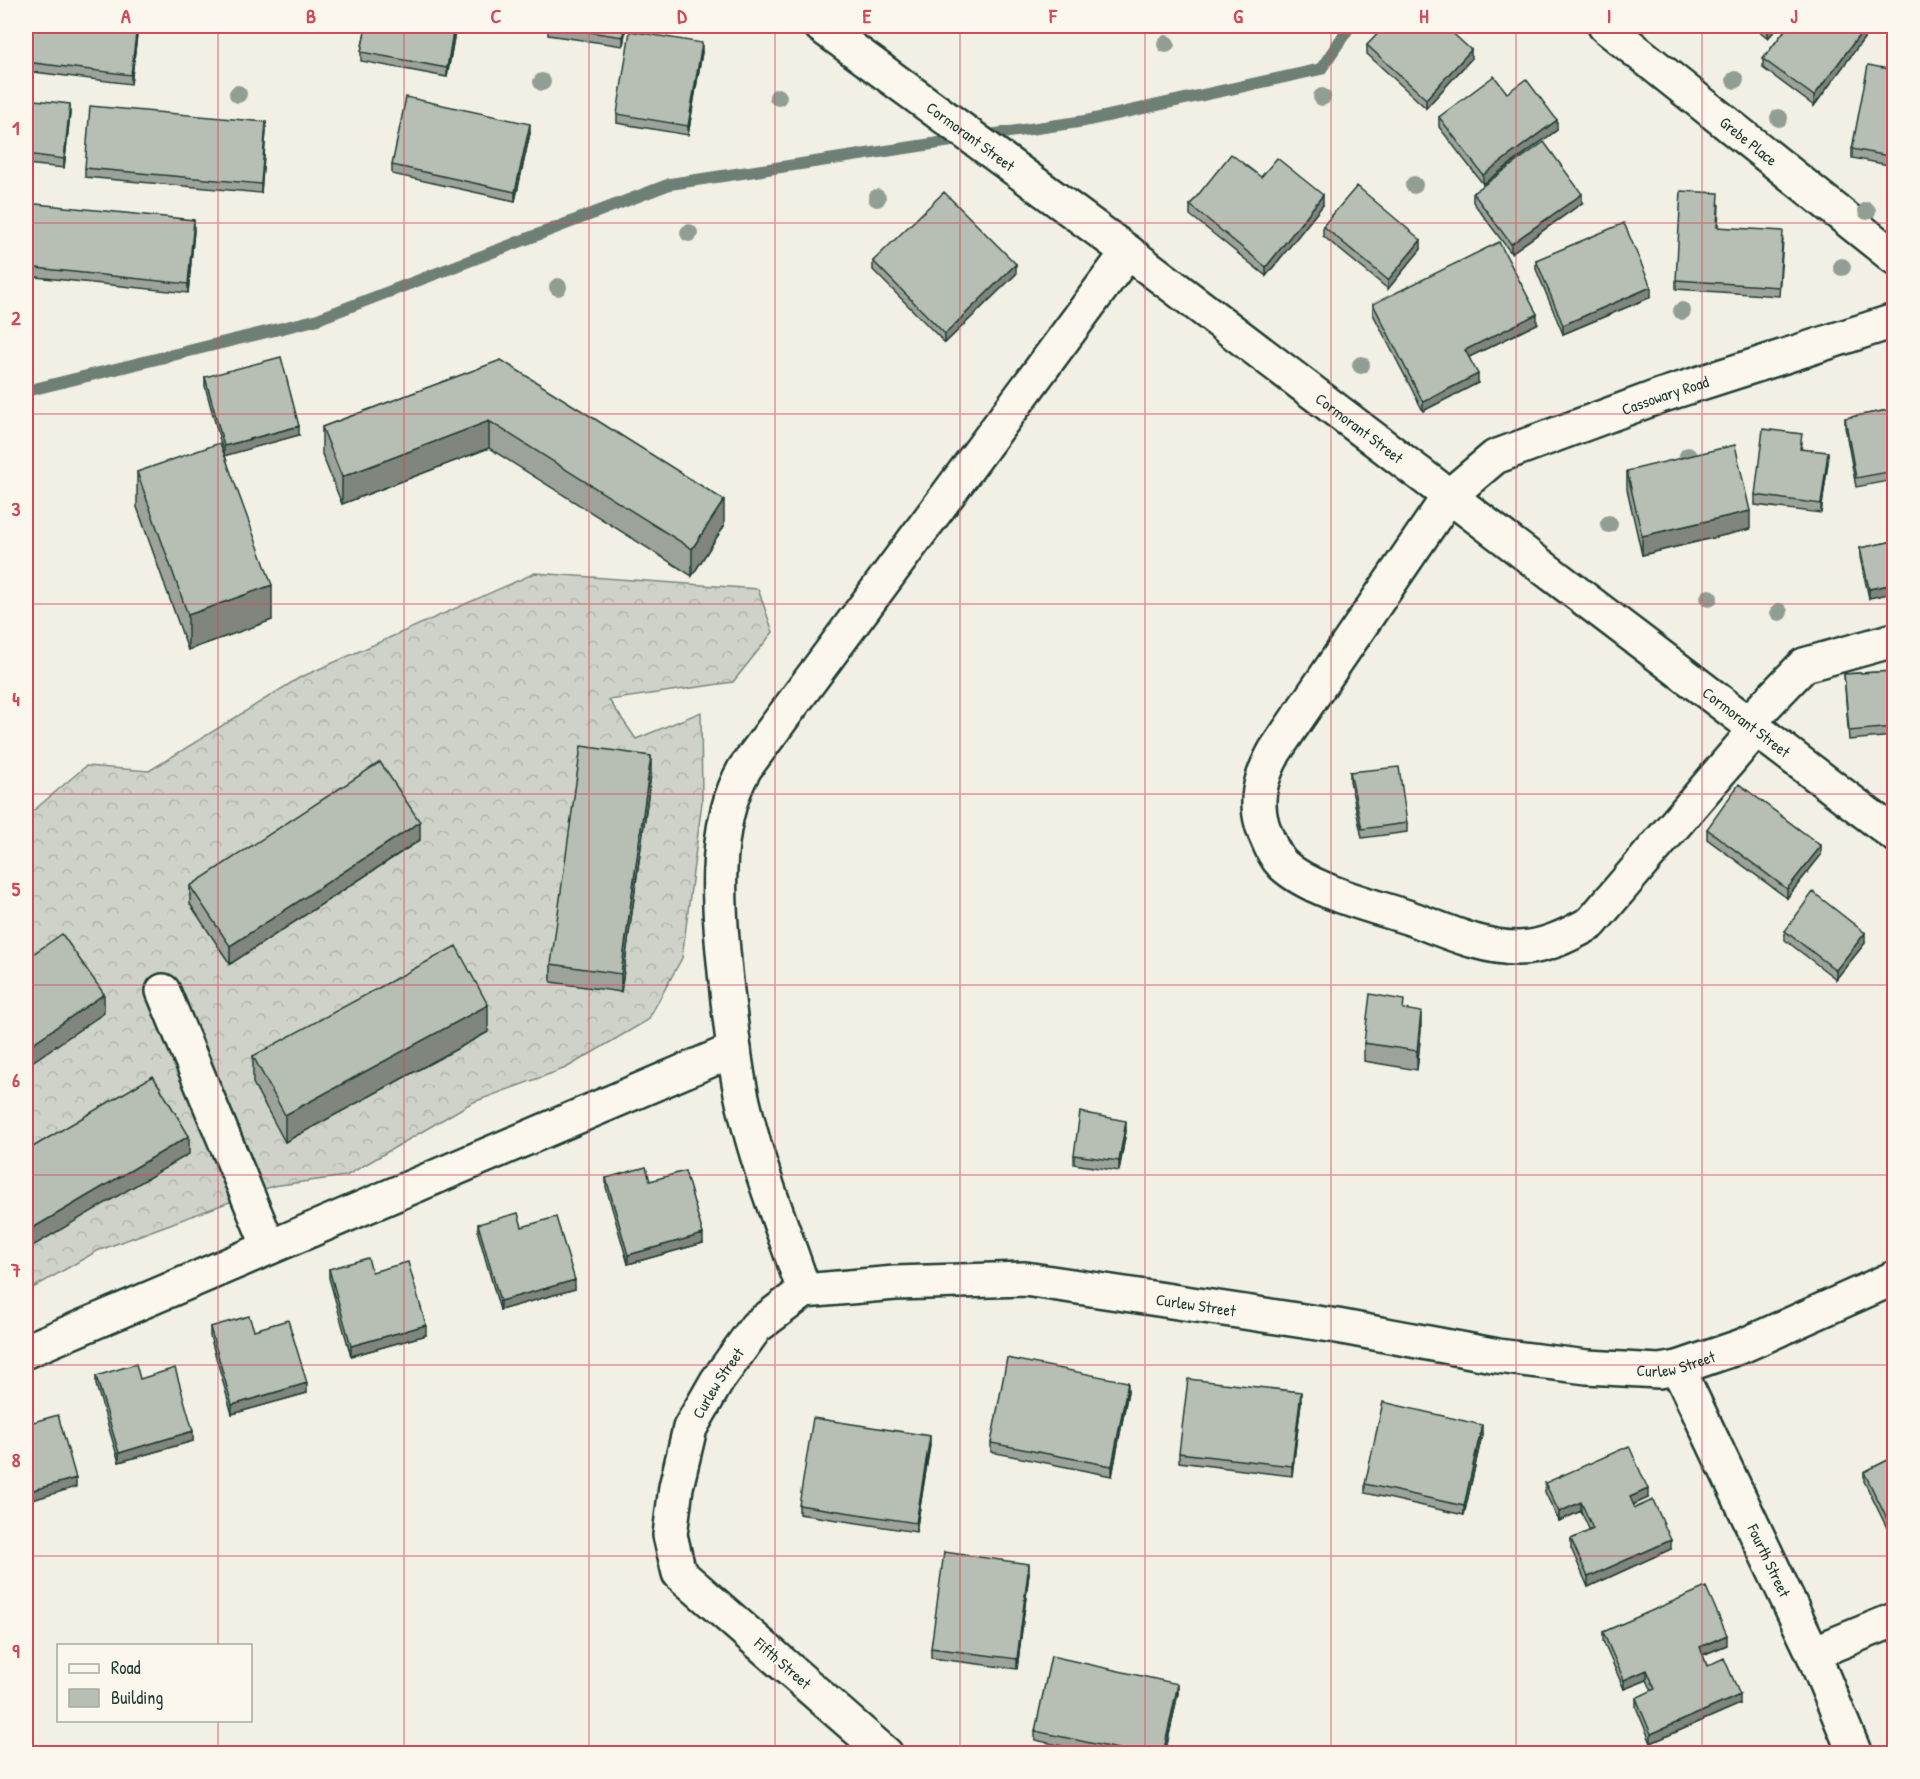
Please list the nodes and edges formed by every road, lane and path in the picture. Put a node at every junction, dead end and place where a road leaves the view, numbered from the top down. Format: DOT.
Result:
graph roads {
  1 [pos="821,26"];
  2 [pos="1605,26"];
  3 [pos="1128,252"];
  4 [pos="1894,257"];
  5 [pos="1894,321"];
  6 [pos="1449,496"];
  7 [pos="1894,640"];
  8 [pos="1753,725"];
  9 [pos="1894,834"];
  10 [pos="163,991"];
  11 [pos="734,1050"];
  12 [pos="269,1247"];
  13 [pos="1894,1278"];
  14 [pos="804,1291"];
  15 [pos="26,1351"];
  16 [pos="1678,1368"];
  17 [pos="679,1573"];
  18 [pos="1894,1620"];
  19 [pos="1813,1653"];
  20 [pos="886,1754"];
  21 [pos="1855,1754"];
  1 -- 3 [label="street, Cormorant Street"];
  2 -- 4 [label="street, Grebe Place"];
  3 -- 6 [label="street, Cormorant Street"];
  3 -- 11 [label="street"];
  5 -- 6 [label="street, Cassowary Road"];
  6 -- 8 [label="street, Cormorant Street"];
  6 -- 8 [label="street, Cassowary Road"];
  7 -- 8 [label="street, Cassowary Road"];
  8 -- 9 [label="street, Cormorant Street"];
  10 -- 12 [label="street"];
  11 -- 12 [label="street"];
  11 -- 14 [label="street"];
  12 -- 15 [label="street"];
  13 -- 16 [label="street, Curlew Street"];
  14 -- 16 [label="street, Curlew Street"];
  14 -- 17 [label="street, Curlew Street"];
  16 -- 19 [label="street, Fourth Street"];
  17 -- 20 [label="street, Fifth Street"];
  18 -- 19 [label="street"];
  19 -- 21 [label="street, Fourth Street"];
}
